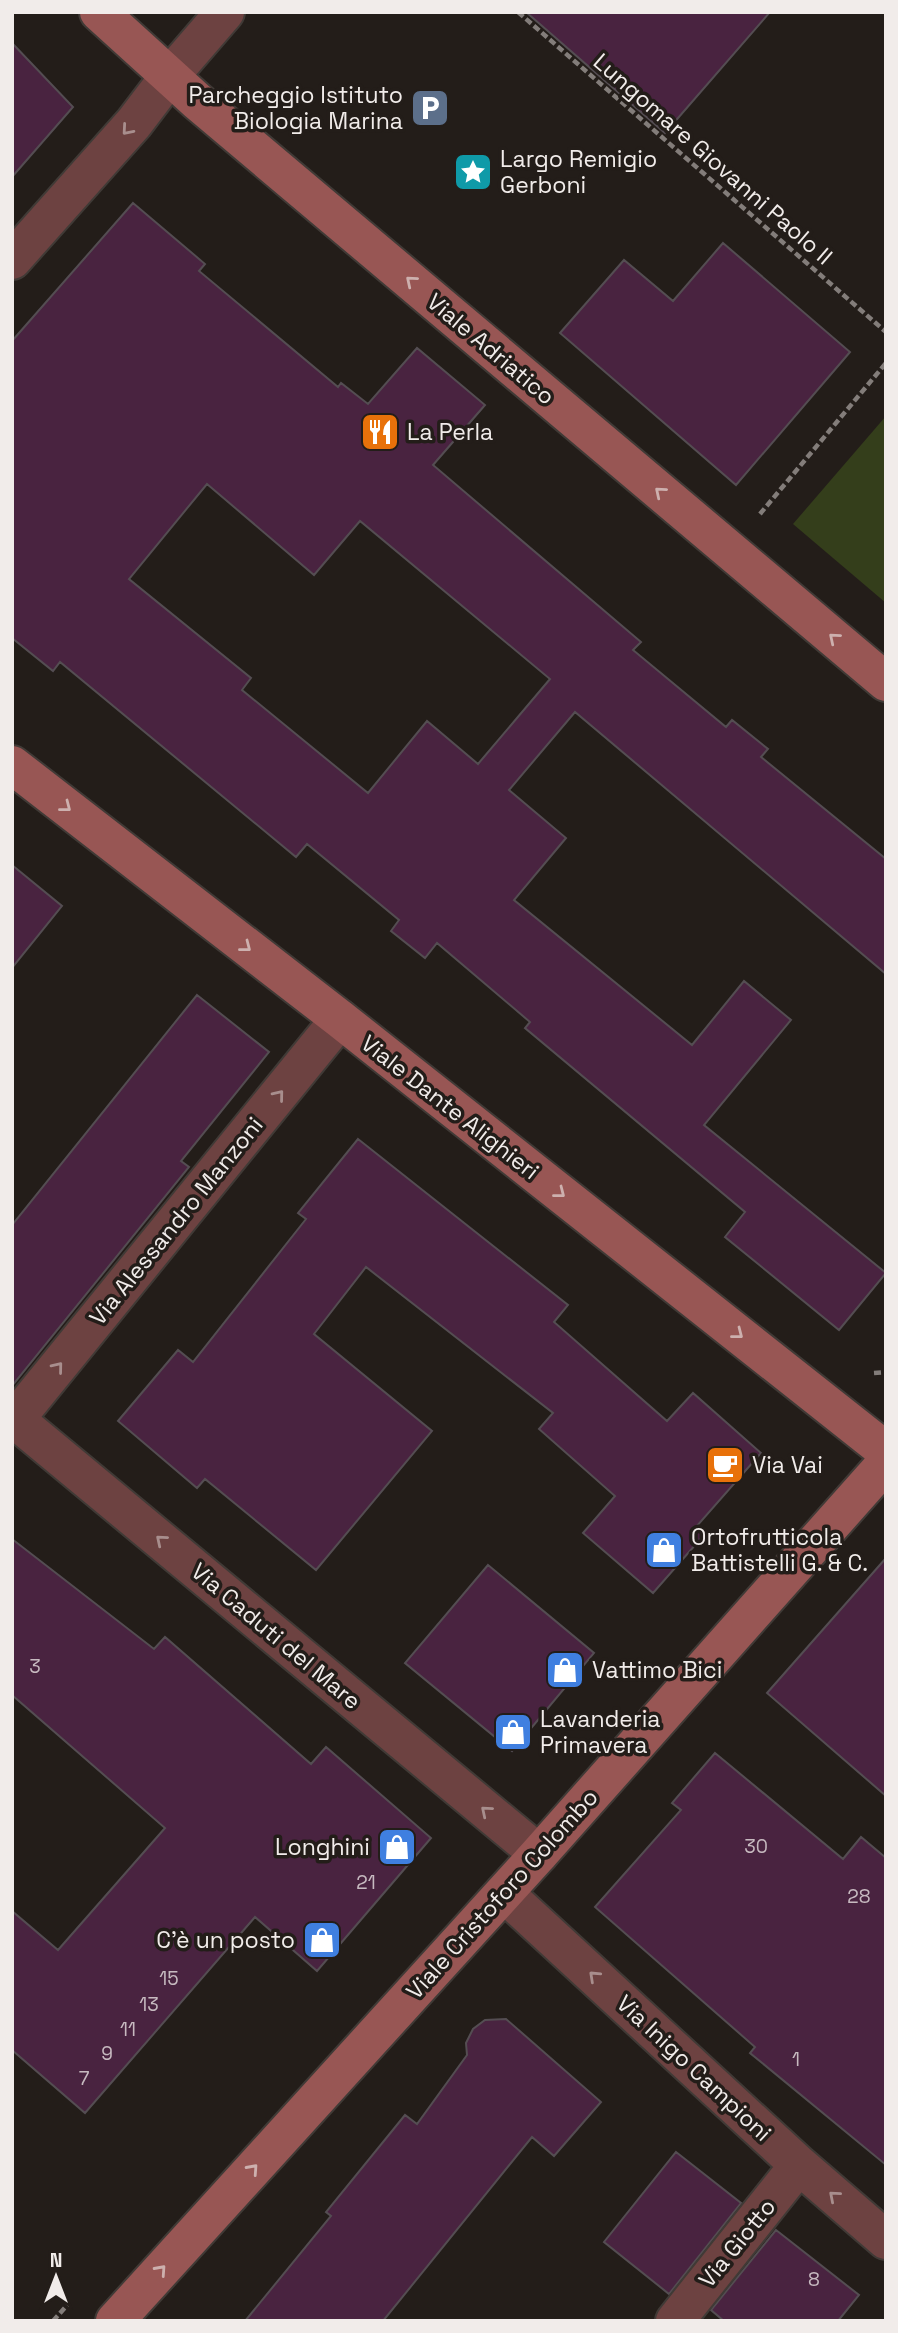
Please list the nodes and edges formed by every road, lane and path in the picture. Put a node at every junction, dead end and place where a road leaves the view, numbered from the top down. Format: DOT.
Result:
graph roads {
  1 [pos="99,12"];
  2 [pos="225,12"];
  3 [pos="517,12"];
  4 [pos="169,77"];
  5 [pos="12,260"];
  6 [pos="886,332"];
  7 [pos="886,363"];
  8 [pos="759,515"];
  9 [pos="886,682"];
  10 [pos="12,765"];
  11 [pos="340,1019"];
  12 [pos="886,1372"];
  13 [pos="874,1373"];
  14 [pos="13,1420"];
  15 [pos="886,1451"];
  16 [pos="886,1463"];
  17 [pos="539,1854"];
  18 [pos="504,1893"];
  19 [pos="799,2165"];
  20 [pos="886,2240"];
  21 [pos="115,2321"];
  22 [pos="674,2321"];
  1 -- 4 [label="street, Viale Adriatico"];
  2 -- 4 [label="street"];
  3 -- 6 [label="path, Lungomare Giovanni Paolo II"];
  4 -- 5 [label="street, one-way"];
  9 -- 4 [label="street, Viale Adriatico, one-way"];
  7 -- 8 [label="path"];
  10 -- 11 [label="street, Viale Dante Alighieri, one-way"];
  14 -- 11 [label="street, Via Alessandro Manzoni, one-way"];
  11 -- 15 [label="street, Viale Dante Alighieri, one-way"];
  12 -- 13 [label="path"];
  17 -- 14 [label="street, Via Caduti del Mare, one-way"];
  16 -- 17 [label="street, Viale Cristoforo Colombo"];
  17 -- 18 [label="street, Viale Cristoforo Colombo"];
  19 -- 18 [label="street, Via Inigo Campioni, one-way"];
  21 -- 18 [label="street, Viale Cristoforo Colombo, one-way"];
  20 -- 19 [label="street, Via Inigo Campioni, one-way"];
  19 -- 22 [label="street, Via Giotto"];
}
